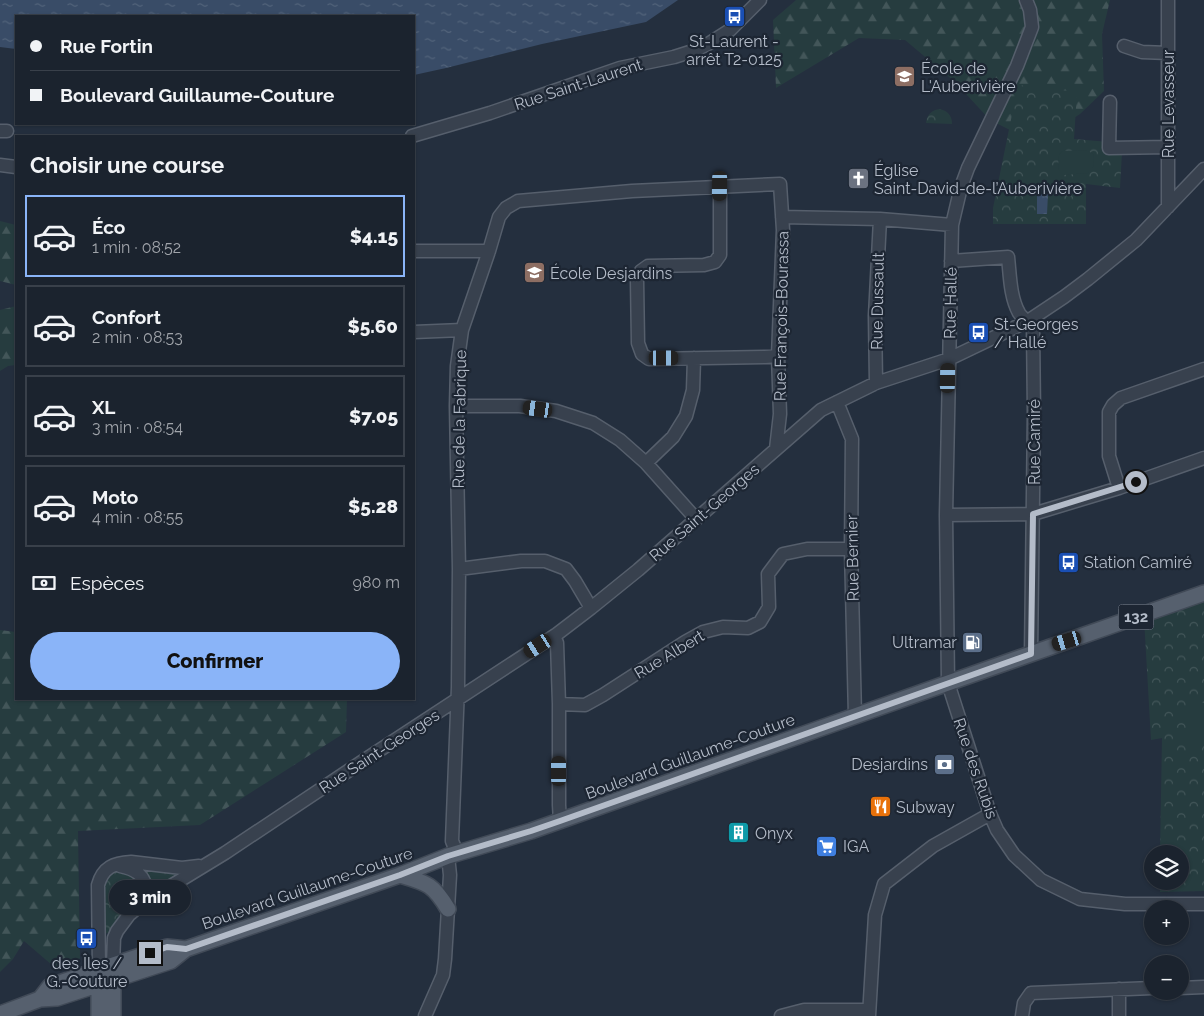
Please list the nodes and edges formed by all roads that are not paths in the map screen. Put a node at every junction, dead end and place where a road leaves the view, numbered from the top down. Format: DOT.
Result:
graph roads {
  1 [pos="760,0"];
  2 [pos="1026,0"];
  3 [pos="1168,0"];
  4 [pos="1124,46"];
  5 [pos="1168,52"];
  6 [pos="1110,102"];
  7 [pos="415,135"];
  8 [pos="1168,146"];
  9 [pos="0,165"];
  10 [pos="15,167"];
  11 [pos="1204,169"];
  12 [pos="780,184"];
  13 [pos="720,186"];
  14 [pos="1168,207"];
  15 [pos="782,217"];
  16 [pos="880,219"];
  17 [pos="952,225"];
  18 [pos="415,251"];
  19 [pos="489,251"];
  20 [pos="951,261"];
  21 [pos="1028,321"];
  22 [pos="462,330"];
  23 [pos="415,332"];
  24 [pos="778,356"];
  25 [pos="694,358"];
  26 [pos="949,359"];
  27 [pos="1204,370"];
  28 [pos="876,383"];
  29 [pos="837,402"];
  30 [pos="456,406"];
  31 [pos="776,449"];
  32 [pos="1204,458"];
  33 [pos="646,463"];
  34 [pos="1119,488"];
  35 [pos="1033,514"];
  36 [pos="946,515"];
  37 [pos="696,519"];
  38 [pos="851,549"];
  39 [pos="459,569"];
  40 [pos="1204,593"];
  41 [pos="591,608"];
  42 [pos="554,636"];
  43 [pos="1031,654"];
  44 [pos="948,683"];
  45 [pos="458,699"];
  46 [pos="559,704"];
  47 [pos="855,716"];
  48 [pos="990,814"];
  49 [pos="560,821"];
  50 [pos="453,855"];
  51 [pos="116,865"];
  52 [pos="204,866"];
  53 [pos="400,875"];
  54 [pos="1204,904"];
  55 [pos="448,909"];
  56 [pos="130,914"];
  57 [pos="106,975"];
  58 [pos="1204,987"];
  59 [pos="1144,988"];
  60 [pos="1189,988"];
  61 [pos="1119,989"];
  62 [pos="869,1013"];
  63 [pos="0,1014"];
  64 [pos="99,1016"];
  65 [pos="113,1016"];
  66 [pos="426,1016"];
  67 [pos="781,1016"];
  68 [pos="1022,1016"];
  69 [pos="1119,1016"];
  1 -- 7 [label="street, Rue Saint-Laurent"];
  2 -- 17 [label="street, Rue Hallé"];
  3 -- 5 [label="street, Rue Levasseur"];
  4 -- 5 [label="street"];
  5 -- 8 [label="street, Rue Levasseur"];
  6 -- 8 [label="street"];
  8 -- 14 [label="street, Rue Levasseur"];
  9 -- 10 [label="street"];
  11 -- 14 [label="street, Rue Saint-Georges"];
  12 -- 13 [label="street, Rue de la Fabrique"];
  12 -- 15 [label="street, Rue François-Bourassa"];
  13 -- 19 [label="street, Rue de la Fabrique"];
  13 -- 25 [label="street"];
  14 -- 21 [label="street, Rue Saint-Georges"];
  15 -- 16 [label="street"];
  15 -- 24 [label="street, Rue François-Bourassa"];
  16 -- 17 [label="street"];
  16 -- 28 [label="street, Rue Dussault"];
  17 -- 20 [label="street, Rue Hallé"];
  18 -- 19 [label="street"];
  19 -- 22 [label="street, Rue de la Fabrique"];
  20 -- 21 [label="street"];
  20 -- 26 [label="street, Rue Hallé"];
  21 -- 26 [label="street, Rue Saint-Georges"];
  21 -- 35 [label="street, Rue Camiré"];
  22 -- 23 [label="street"];
  22 -- 30 [label="street, Rue de la Fabrique"];
  24 -- 25 [label="street"];
  24 -- 31 [label="street, Rue François-Bourassa"];
  25 -- 33 [label="street"];
  26 -- 28 [label="street, Rue Saint-Georges"];
  26 -- 36 [label="street, Rue Hallé"];
  27 -- 34 [label="street"];
  28 -- 29 [label="street, Rue Saint-Georges"];
  29 -- 31 [label="street, Rue Saint-Georges"];
  29 -- 38 [label="street, Rue Bernier"];
  30 -- 33 [label="street"];
  30 -- 39 [label="street, Rue de la Fabrique"];
  31 -- 37 [label="street, Rue Saint-Georges"];
  32 -- 34 [label="street"];
  33 -- 37 [label="street"];
  34 -- 35 [label="street"];
  35 -- 36 [label="street"];
  35 -- 43 [label="street, Rue Camiré"];
  36 -- 44 [label="street, Rue Hallé"];
  37 -- 41 [label="street, Rue Saint-Georges"];
  38 -- 46 [label="street, Rue Albert"];
  38 -- 47 [label="street, Rue Bernier"];
  39 -- 41 [label="street"];
  39 -- 45 [label="street, Rue de la Fabrique"];
  40 -- 43 [label="main road, Boulevard Guillaume-Couture / 132"];
  41 -- 42 [label="street, Rue Saint-Georges"];
  42 -- 45 [label="street, Rue Saint-Georges"];
  42 -- 46 [label="street"];
  43 -- 44 [label="main road, Boulevard Guillaume-Couture / 132"];
  44 -- 47 [label="main road, Boulevard Guillaume-Couture / 132"];
  44 -- 48 [label="street, Rue des Rubis"];
  45 -- 50 [label="street, Rue de la Fabrique"];
  45 -- 52 [label="street, Rue Saint-Georges"];
  46 -- 49 [label="street"];
  47 -- 49 [label="main road, Boulevard Guillaume-Couture / 132"];
  48 -- 54 [label="street, Rue des Rubis"];
  48 -- 62 [label="street"];
  49 -- 50 [label="main road, Boulevard Guillaume-Couture / 132"];
  50 -- 53 [label="main road, Boulevard Guillaume-Couture / 132"];
  50 -- 55 [label="street, Rue de la Fabrique"];
  51 -- 52 [label="street, Rue Saint-Georges"];
  51 -- 56 [label="street, Rue Saint-Georges"];
  51 -- 57 [label="street"];
  52 -- 56 [label="street, Rue Saint-Georges"];
  53 -- 55 [label="main road"];
  53 -- 57 [label="main road, Boulevard Guillaume-Couture / 132"];
  55 -- 66 [label="street, Rue de la Fabrique"];
  56 -- 57 [label="street, Rue Saint-Georges"];
  57 -- 63 [label="main road, Boulevard Guillaume-Couture / 132"];
  57 -- 64 [label="main road"];
  57 -- 65 [label="main road"];
  58 -- 60 [label="street"];
  59 -- 61 [label="street"];
  61 -- 68 [label="street"];
  61 -- 69 [label="street"];
  62 -- 67 [label="street"];
}
